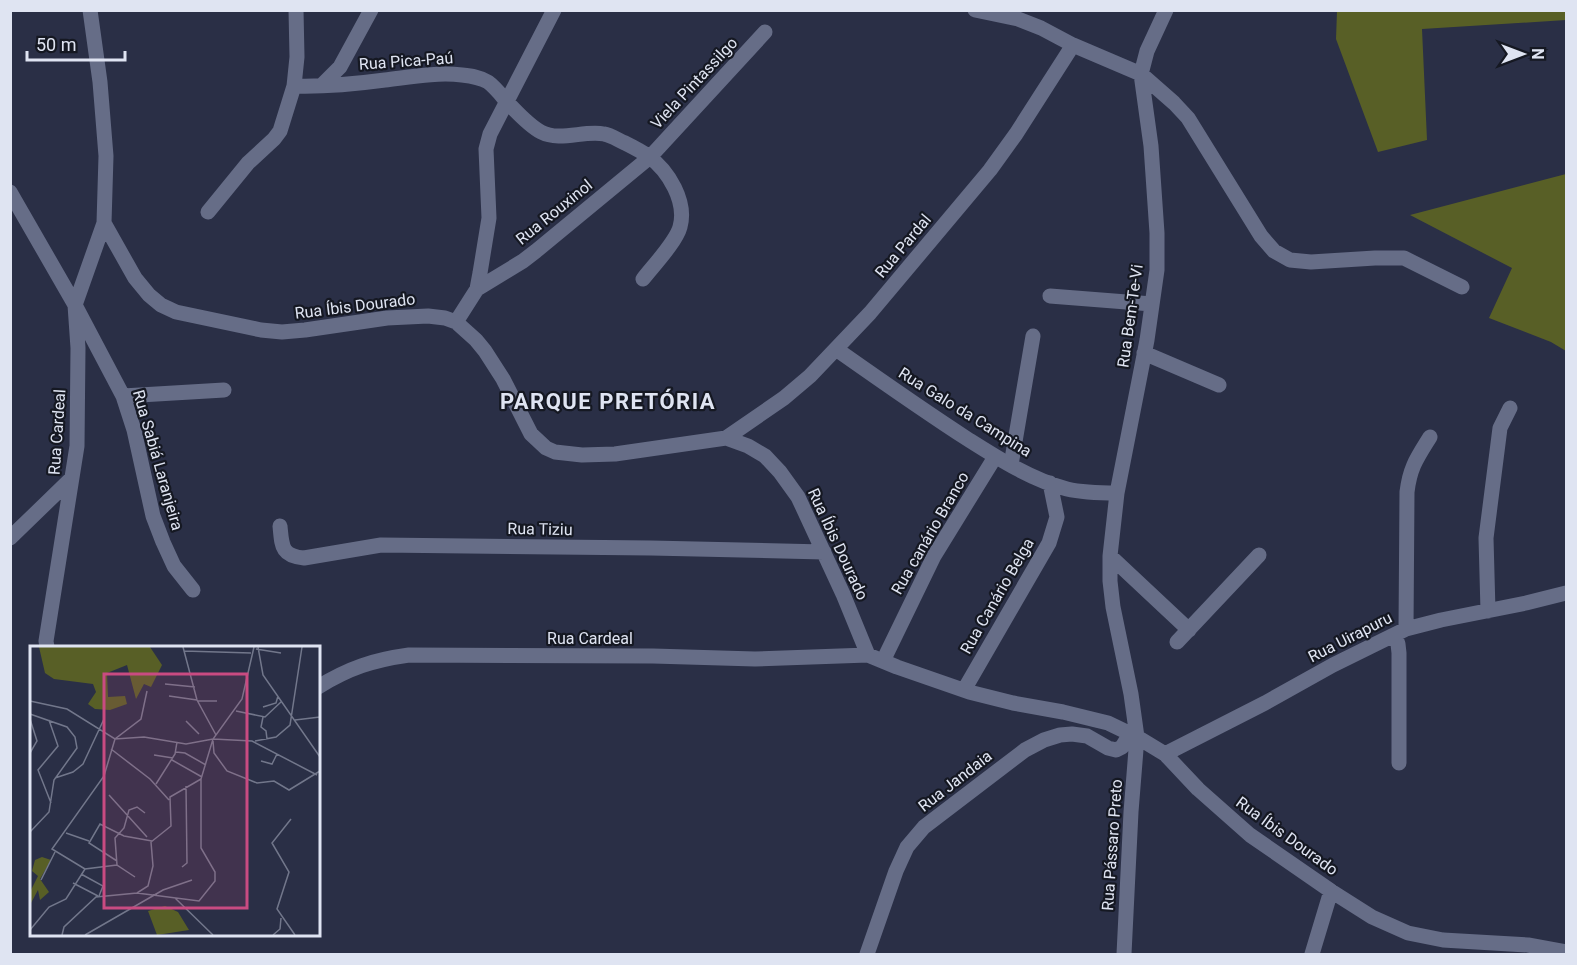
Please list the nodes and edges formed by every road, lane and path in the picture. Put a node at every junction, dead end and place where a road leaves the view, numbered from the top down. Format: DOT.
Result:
graph roads {
  1 [pos="90,10"];
  2 [pos="296,10"];
  3 [pos="371,10"];
  4 [pos="554,10"];
  5 [pos="975,10"];
  6 [pos="1166,10"];
  7 [pos="765,32"];
  8 [pos="1073,45"];
  9 [pos="1141,74"];
  10 [pos="294,86"];
  11 [pos="321,86"];
  12 [pos="507,102"];
  13 [pos="650,157"];
  14 [pos="10,192"];
  15 [pos="208,212"];
  16 [pos="104,223"];
  17 [pos="643,279"];
  18 [pos="1462,287"];
  19 [pos="477,289"];
  20 [pos="1050,296"];
  21 [pos="1152,304"];
  22 [pos="75,305"];
  23 [pos="456,322"];
  24 [pos="1033,336"];
  25 [pos="836,349"];
  26 [pos="1144,353"];
  27 [pos="1219,385"];
  28 [pos="224,390"];
  29 [pos="123,396"];
  30 [pos="1510,408"];
  31 [pos="1430,437"];
  32 [pos="726,438"];
  33 [pos="995,457"];
  34 [pos="1011,465"];
  35 [pos="72,478"];
  36 [pos="1050,483"];
  37 [pos="1118,493"];
  38 [pos="280,526"];
  39 [pos="10,538"];
  40 [pos="824,552"];
  41 [pos="1110,555"];
  42 [pos="1259,555"];
  43 [pos="193,590"];
  44 [pos="1566,593"];
  45 [pos="1488,611"];
  46 [pos="1189,630"];
  47 [pos="1400,632"];
  48 [pos="1177,642"];
  49 [pos="47,646"];
  50 [pos="868,655"];
  51 [pos="883,661"];
  52 [pos="320,686"];
  53 [pos="964,690"];
  54 [pos="1133,735"];
  55 [pos="1165,754"];
  56 [pos="1398,763"];
  57 [pos="1331,891"];
  58 [pos="1566,952"];
  59 [pos="867,954"];
  60 [pos="1124,954"];
  61 [pos="1312,954"];
  1 -- 16 [label="street"];
  2 -- 10 [label="street"];
  3 -- 11 [label="street"];
  4 -- 12 [label="street"];
  5 -- 8 [label="street"];
  6 -- 9 [label="street"];
  7 -- 13 [label="street, Viela Pintassilgo"];
  8 -- 9 [label="street"];
  8 -- 25 [label="street, Rua Pardal"];
  9 -- 18 [label="street"];
  9 -- 21 [label="street, Rua Bem-Te-Vi"];
  10 -- 11 [label="street, Rua Pica-Paú"];
  10 -- 15 [label="street"];
  11 -- 12 [label="street, Rua Pica-Paú"];
  12 -- 13 [label="street, Rua Pica-Paú"];
  12 -- 19 [label="street"];
  13 -- 17 [label="street, Rua Pica-Paú"];
  13 -- 19 [label="street, Rua Rouxinol"];
  14 -- 22 [label="street, Rua Sabiá Laranjeira"];
  16 -- 22 [label="street, Rua Cardeal"];
  16 -- 23 [label="street, Rua Íbis Dourado"];
  19 -- 23 [label="street"];
  20 -- 21 [label="street"];
  21 -- 26 [label="street, Rua Bem-Te-Vi"];
  22 -- 29 [label="street, Rua Sabiá Laranjeira"];
  22 -- 35 [label="street, Rua Cardeal"];
  23 -- 32 [label="street"];
  24 -- 34 [label="street"];
  25 -- 32 [label="street, Rua Pardal"];
  25 -- 33 [label="street, Rua Galo da Campina"];
  26 -- 27 [label="street"];
  26 -- 37 [label="street, Rua Bem-Te-Vi"];
  28 -- 29 [label="street"];
  29 -- 43 [label="street, Rua Sabiá Laranjeira"];
  30 -- 45 [label="street"];
  31 -- 47 [label="street"];
  32 -- 40 [label="street, Rua Íbis Dourado"];
  33 -- 34 [label="street, Rua Galo da Campina"];
  33 -- 51 [label="street, Rua canário Branco"];
  34 -- 36 [label="street, Rua Galo da Campina"];
  35 -- 39 [label="street"];
  35 -- 49 [label="street, Rua Cardeal"];
  36 -- 37 [label="street, Rua Galo da Campina"];
  36 -- 53 [label="street, Rua Canário Belga"];
  37 -- 41 [label="street, Rua Bem-Te-Vi"];
  38 -- 40 [label="street, Rua Tiziu"];
  40 -- 50 [label="street, Rua Íbis Dourado"];
  41 -- 46 [label="street"];
  41 -- 54 [label="street, Rua Bem-Te-Vi"];
  42 -- 46 [label="street"];
  44 -- 45 [label="street, Rua Uirapuru"];
  45 -- 47 [label="street, Rua Uirapuru"];
  46 -- 48 [label="street"];
  47 -- 55 [label="street, Rua Uirapuru"];
  47 -- 56 [label="street"];
  50 -- 51 [label="street, Rua Íbis Dourado"];
  50 -- 52 [label="street, Rua Cardeal"];
  51 -- 53 [label="street, Rua Íbis Dourado"];
  53 -- 54 [label="street, Rua Íbis Dourado"];
  54 -- 55 [label="street, Rua Íbis Dourado"];
  54 -- 59 [label="street, Rua Jandaia"];
  54 -- 60 [label="street, Rua Pássaro Preto"];
  55 -- 57 [label="street, Rua Íbis Dourado"];
  57 -- 58 [label="street, Rua Íbis Dourado"];
  57 -- 61 [label="street"];
}
